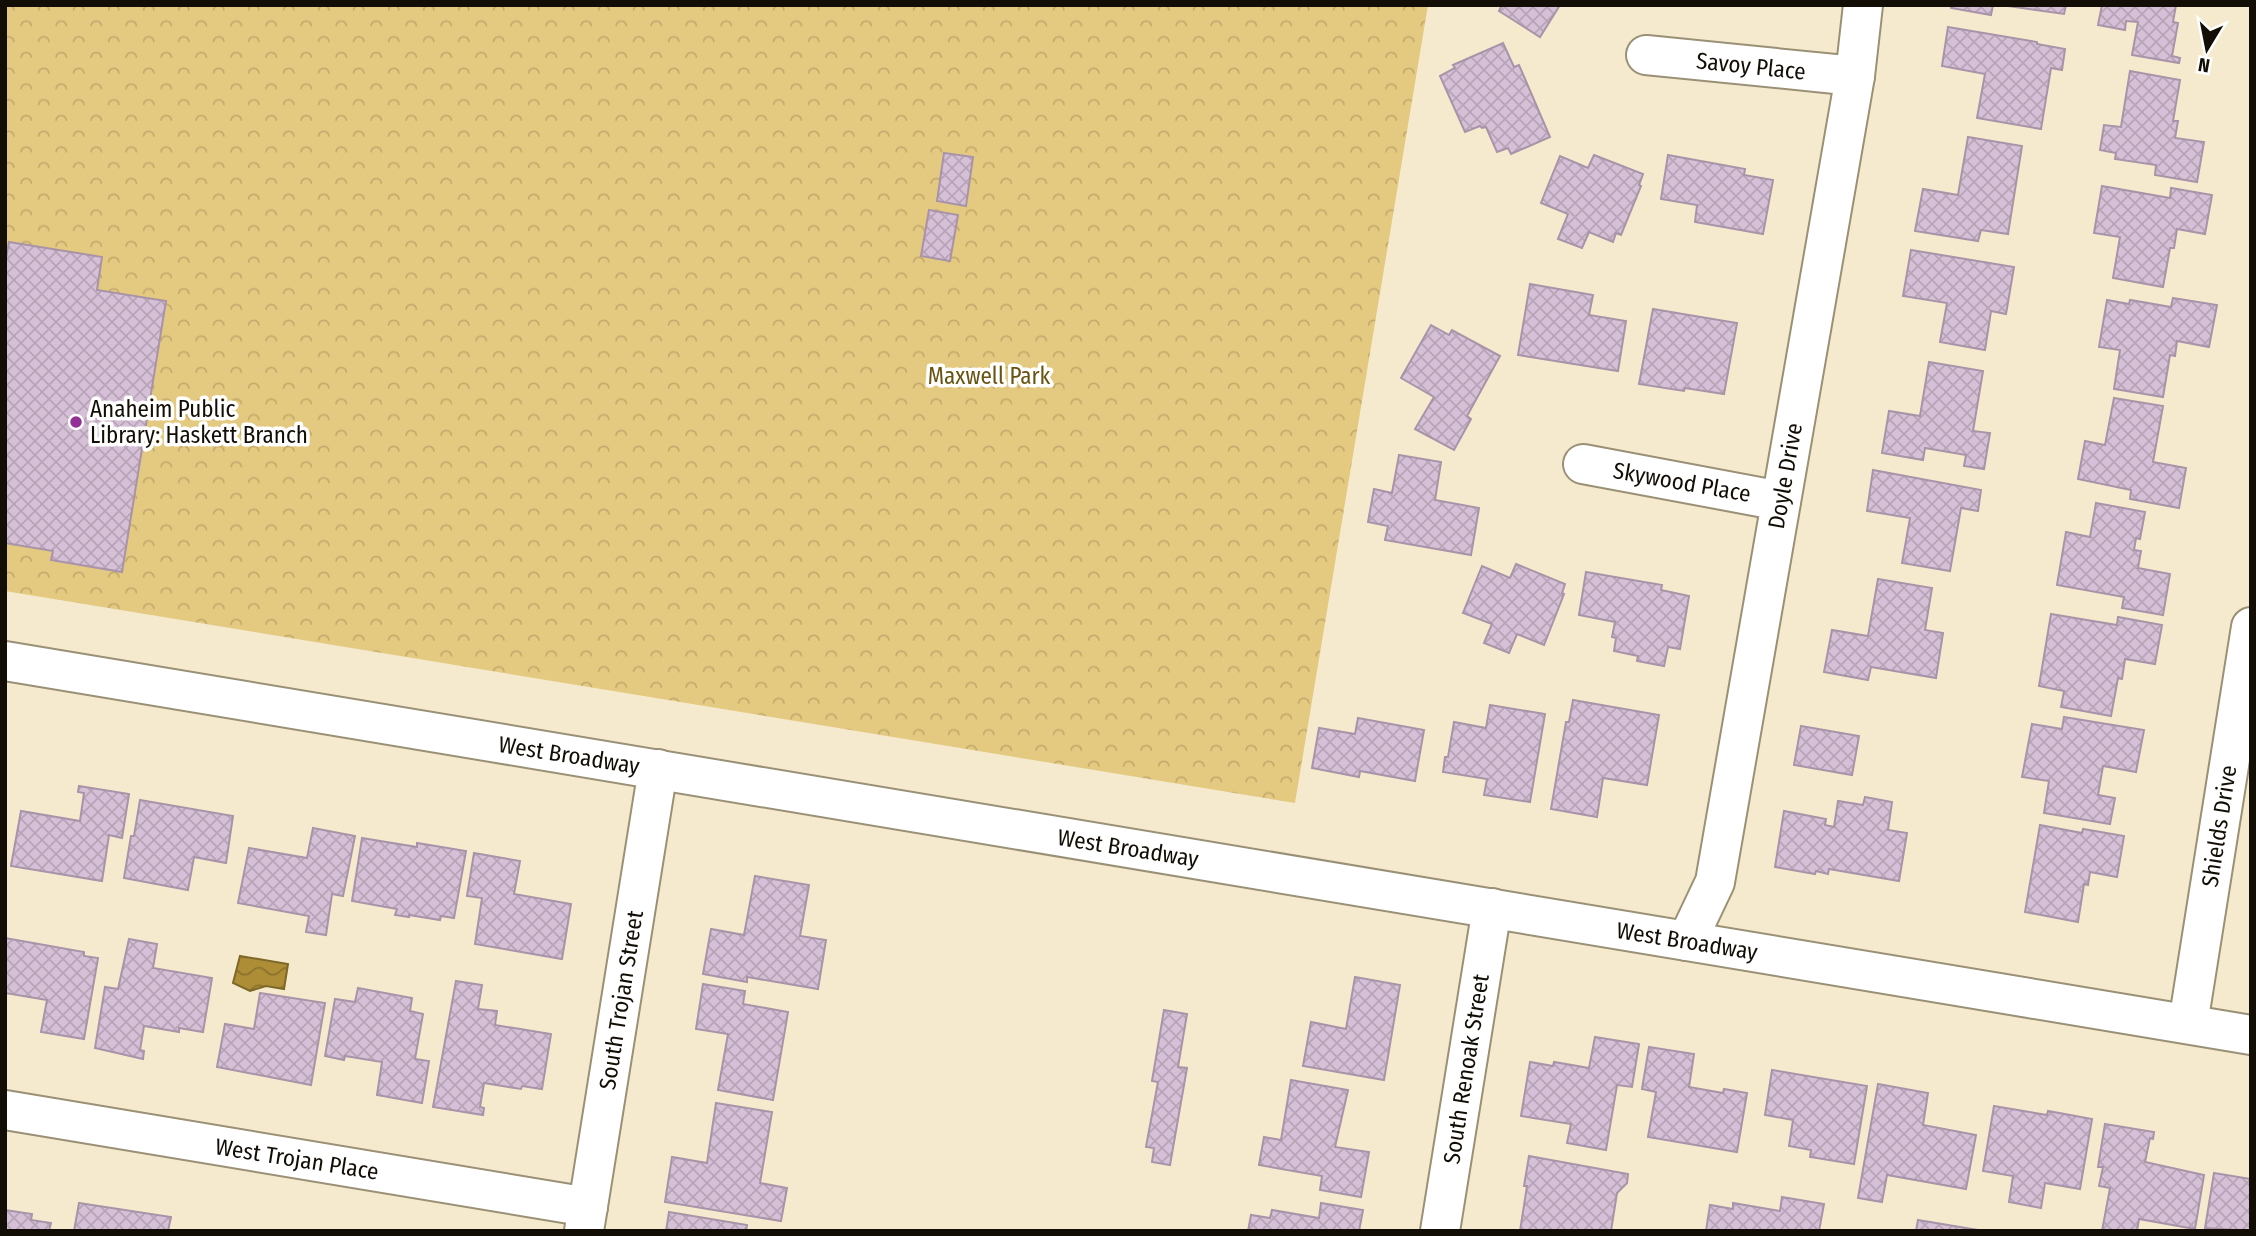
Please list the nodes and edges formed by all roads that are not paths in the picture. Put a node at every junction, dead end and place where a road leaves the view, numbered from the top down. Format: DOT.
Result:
graph roads {
  1 [pos="1863,5"];
  2 [pos="1646,55"];
  3 [pos="1856,76"];
  4 [pos="1583,464"];
  5 [pos="1781,500"];
  6 [pos="2251,627"];
  7 [pos="5,662"];
  8 [pos="657,769"];
  9 [pos="1492,908"];
  10 [pos="1687,941"];
  11 [pos="2188,1024"];
  12 [pos="2251,1035"];
  13 [pos="5,1110"];
  14 [pos="586,1219"];
  15 [pos="1440,1231"];
  1 -- 3 [label="street, Doyle Drive"];
  2 -- 3 [label="street, Savoy Place"];
  3 -- 5 [label="street, Doyle Drive"];
  4 -- 5 [label="street, Skywood Place"];
  5 -- 10 [label="street, Doyle Drive"];
  6 -- 11 [label="street, Shields Drive"];
  7 -- 8 [label="street, West Broadway"];
  8 -- 9 [label="street, West Broadway"];
  8 -- 14 [label="street, South Trojan Street"];
  9 -- 10 [label="street, West Broadway"];
  9 -- 15 [label="street, South Renoak Street"];
  10 -- 11 [label="street, West Broadway"];
  11 -- 12 [label="street, West Broadway"];
  13 -- 14 [label="street, West Trojan Place"];
}
